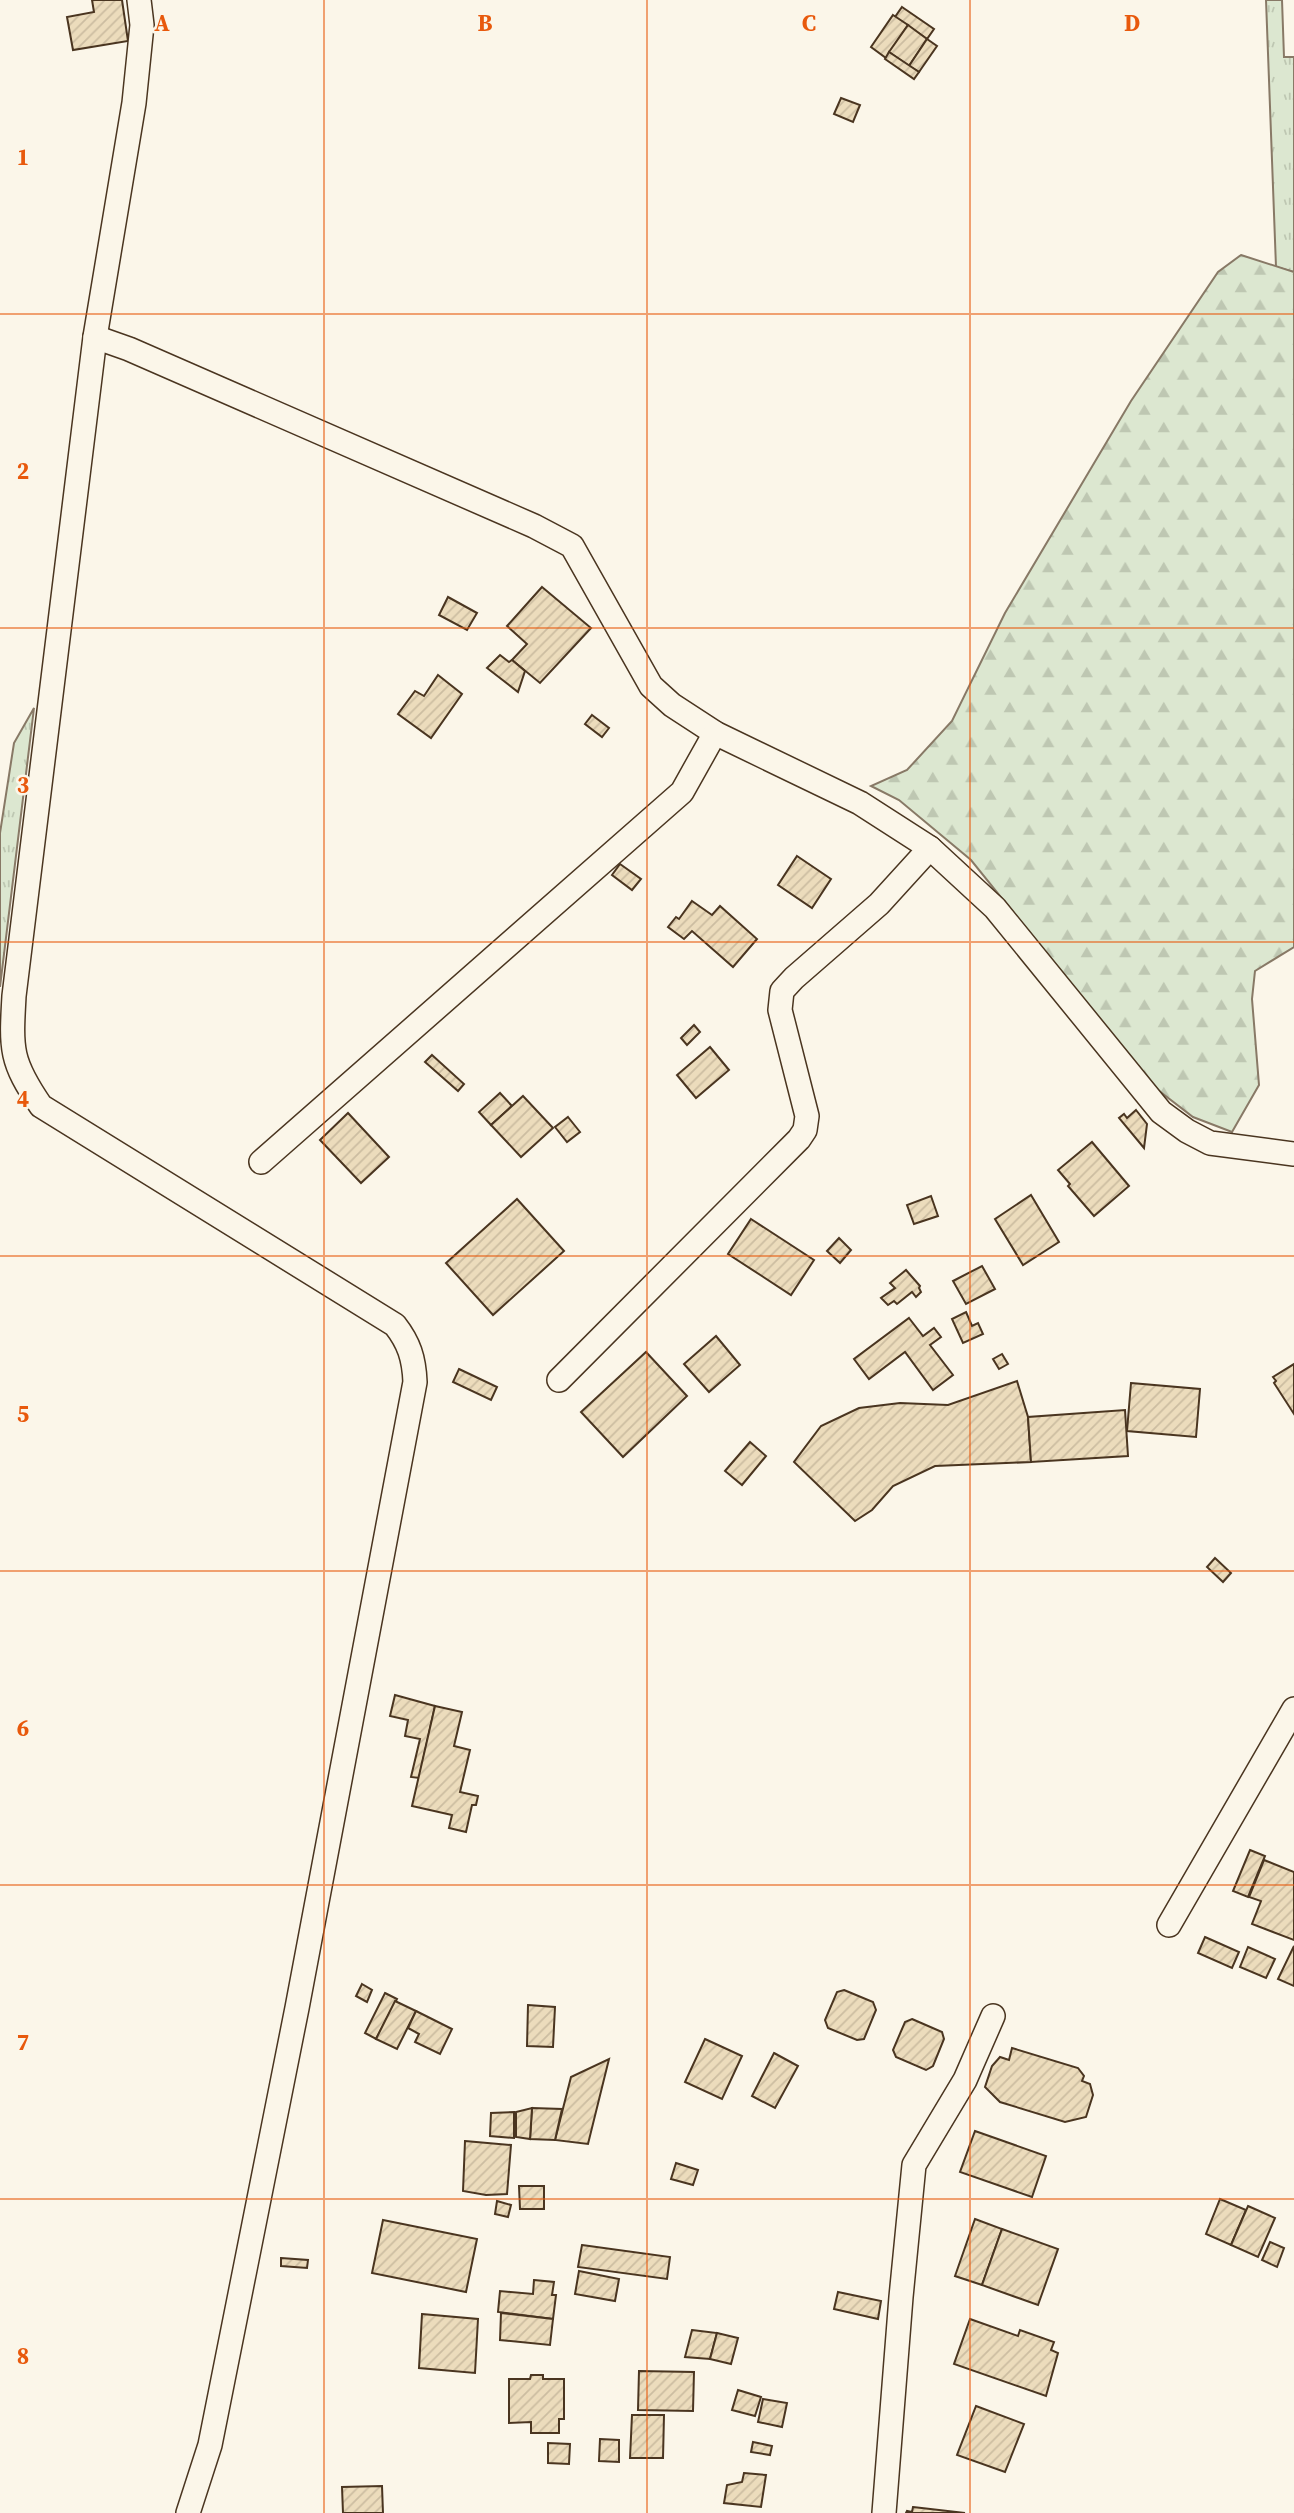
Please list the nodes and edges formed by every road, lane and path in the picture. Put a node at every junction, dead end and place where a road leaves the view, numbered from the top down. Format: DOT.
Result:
graph roads {
  1 [pos="139,0"];
  2 [pos="94,337"];
  3 [pos="715,733"];
  4 [pos="930,848"];
  5 [pos="5,1048"];
  6 [pos="1294,1154"];
  7 [pos="261,1162"];
  8 [pos="559,1380"];
  9 [pos="1294,1709"];
  10 [pos="1169,1926"];
  11 [pos="993,2016"];
  12 [pos="188,2513"];
  13 [pos="884,2513"];
  1 -- 2 [label="street"];
  2 -- 3 [label="street"];
  2 -- 5 [label="street"];
  3 -- 4 [label="street"];
  3 -- 7 [label="street"];
  4 -- 6 [label="street"];
  4 -- 8 [label="street"];
  5 -- 12 [label="street"];
  9 -- 10 [label="street"];
  11 -- 13 [label="street"];
}
